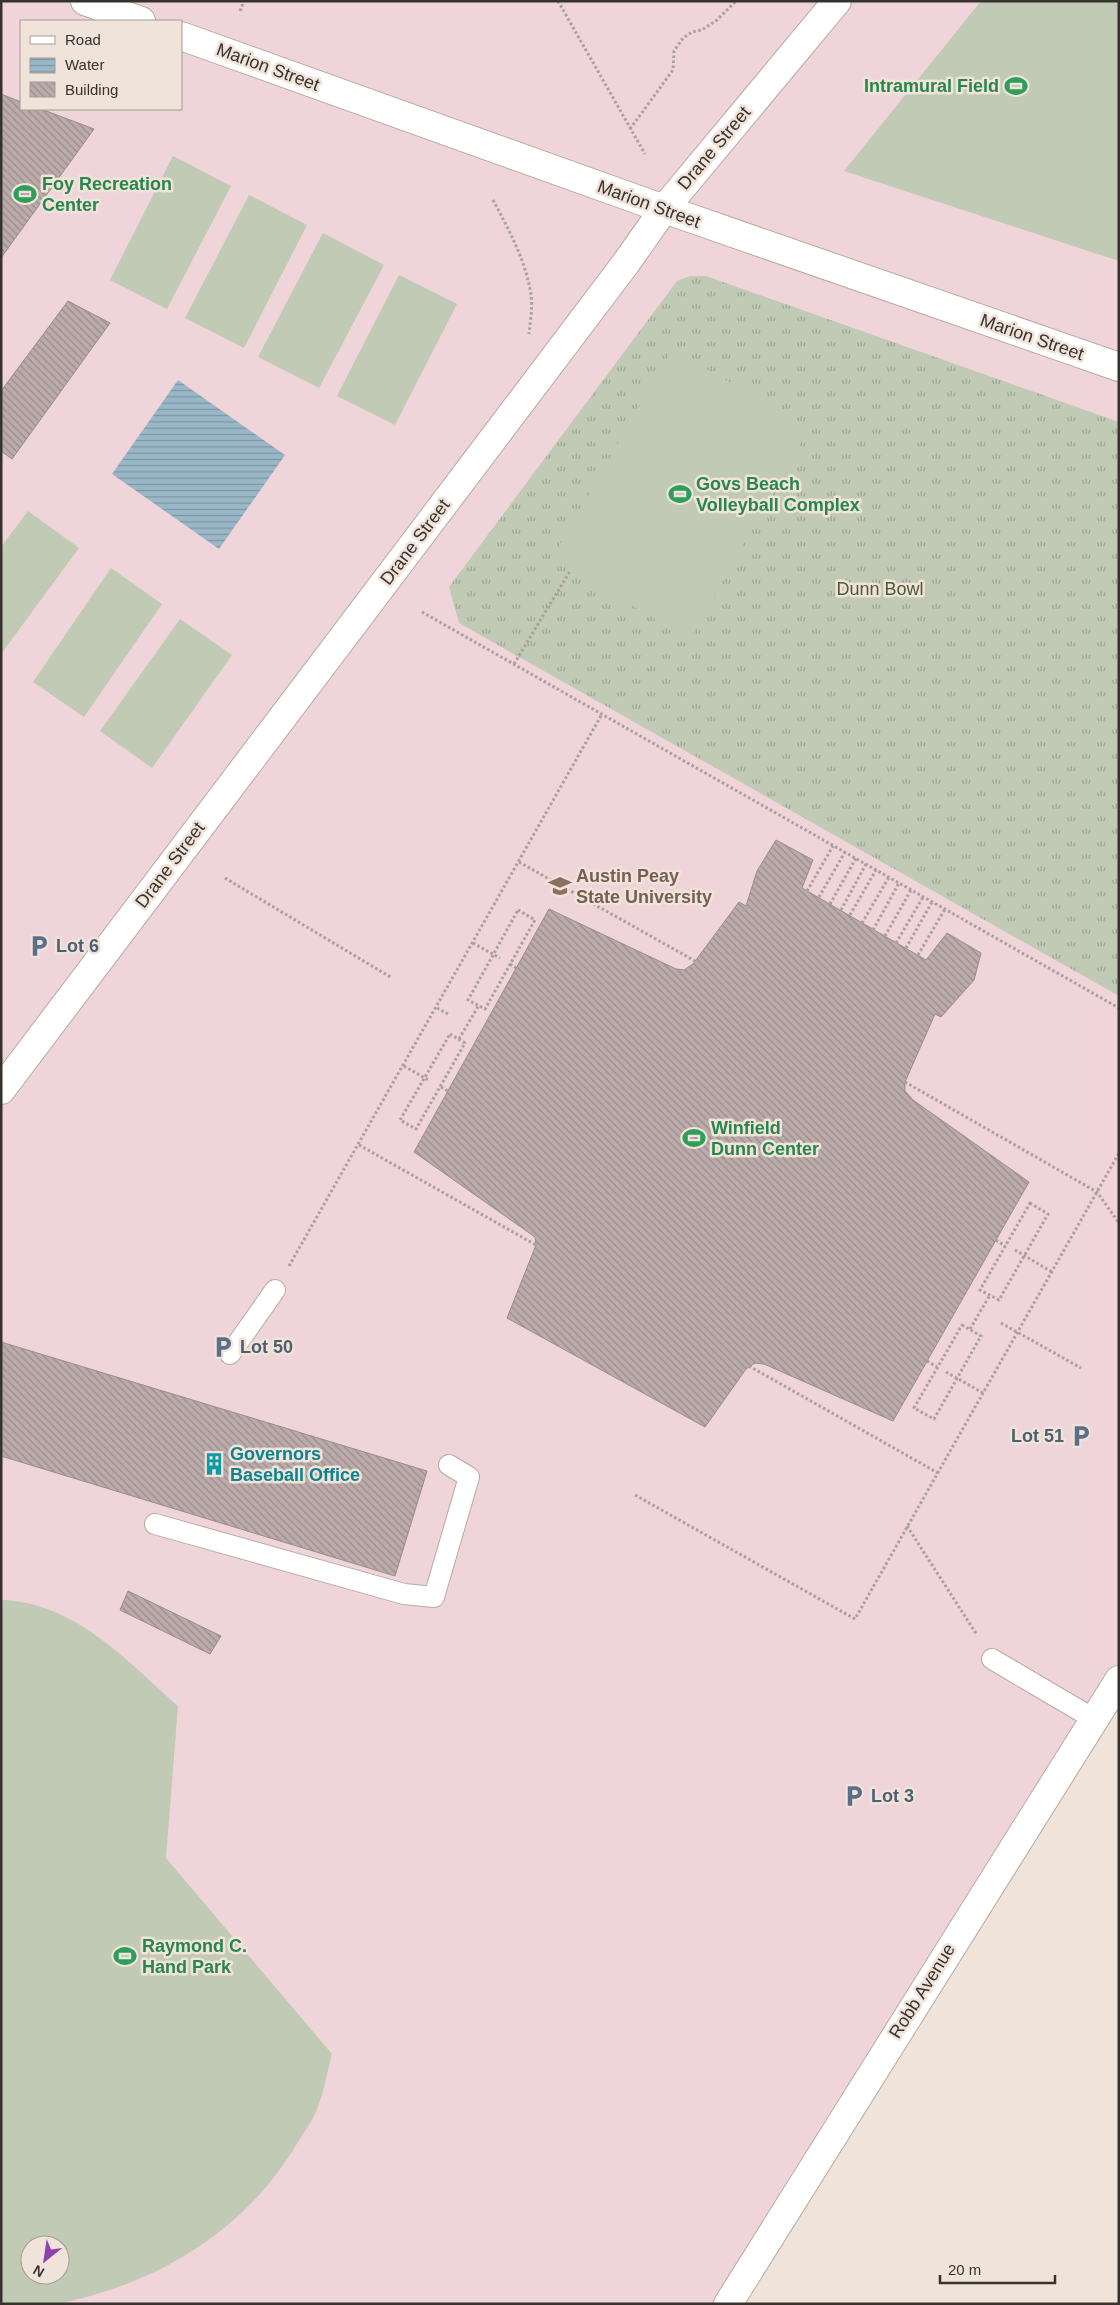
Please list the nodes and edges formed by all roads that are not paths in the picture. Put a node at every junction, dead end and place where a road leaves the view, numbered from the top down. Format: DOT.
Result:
graph roads {
  1 [pos="85,1"];
  2 [pos="837,1"];
  3 [pos="138,20"];
  4 [pos="182,36"];
  5 [pos="664,209"];
  6 [pos="1119,368"];
  7 [pos="1,1090"];
  8 [pos="275,1290"];
  9 [pos="230,1354"];
  10 [pos="449,1465"];
  11 [pos="156,1524"];
  12 [pos="992,1659"];
  13 [pos="1119,1680"];
  14 [pos="1094,1719"];
  15 [pos="728,2304"];
  1 -- 3 [label="street"];
  2 -- 5 [label="street, Drane Street"];
  4 -- 5 [label="street, Marion Street"];
  5 -- 6 [label="street, Marion Street"];
  5 -- 7 [label="street, Drane Street"];
  8 -- 9 [label="lane"];
  10 -- 11 [label="lane"];
  12 -- 14 [label="lane"];
  13 -- 14 [label="street, Robb Avenue"];
  14 -- 15 [label="street, Robb Avenue"];
}
